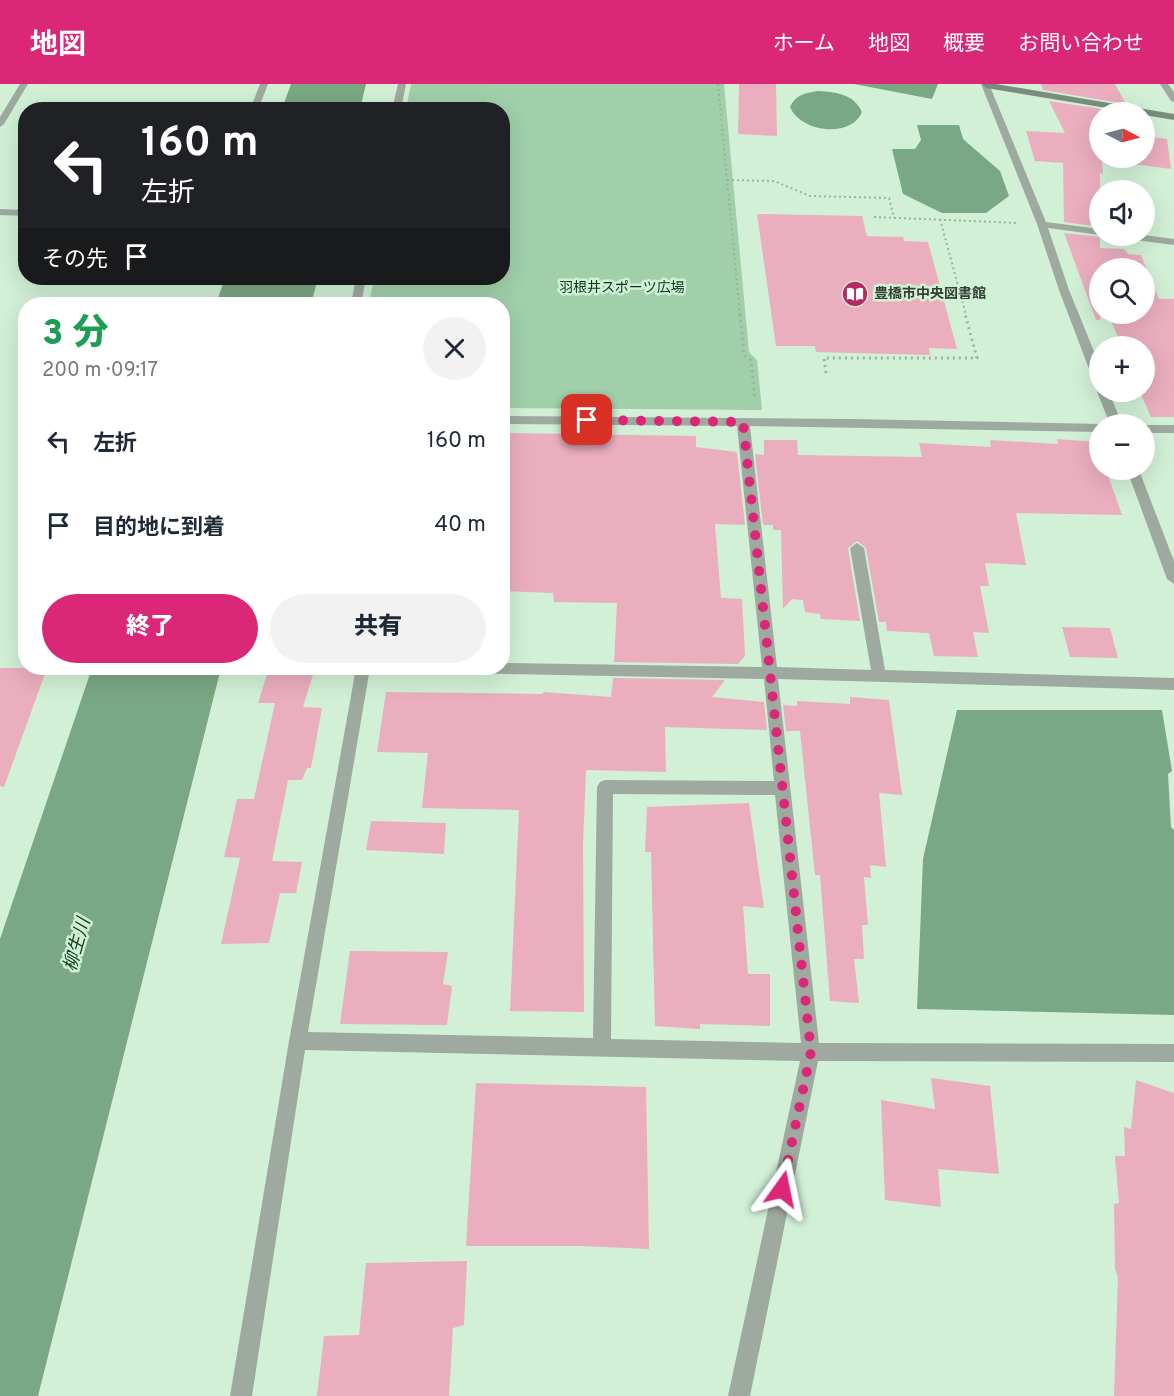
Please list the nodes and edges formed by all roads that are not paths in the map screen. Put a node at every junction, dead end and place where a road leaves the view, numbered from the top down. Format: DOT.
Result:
graph roads {
  1 [pos="24,84"];
  2 [pos="264,84"];
  3 [pos="402,84"];
  4 [pos="984,84"];
  5 [pos="1164,84"];
  6 [pos="1174,99"];
  7 [pos="257,102"];
  8 [pos="398,102"];
  9 [pos="1174,117"];
  10 [pos="0,124"];
  11 [pos="0,213"];
  12 [pos="18,213"];
  13 [pos="1042,224"];
  14 [pos="1089,230"];
  15 [pos="1155,240"];
  16 [pos="1174,242"];
  17 [pos="1089,354"];
  18 [pos="510,420"];
  19 [pos="743,422"];
  20 [pos="1089,428"];
  21 [pos="1155,429"];
  22 [pos="1174,429"];
  23 [pos="1137,480"];
  24 [pos="857,548"];
  25 [pos="1174,579"];
  26 [pos="510,670"];
  27 [pos="771,674"];
  28 [pos="362,675"];
  29 [pos="879,676"];
  30 [pos="1174,684"];
  31 [pos="783,788"];
  32 [pos="298,1041"];
  33 [pos="602,1047"];
  34 [pos="811,1052"];
  35 [pos="1174,1053"];
  36 [pos="241,1396"];
  37 [pos="739,1396"];
  1 -- 10 [label="lane"];
  2 -- 7 [label="lane"];
  3 -- 8 [label="street"];
  4 -- 9 [label="street"];
  4 -- 13 [label="street"];
  5 -- 6 [label="street"];
  11 -- 12 [label="lane"];
  13 -- 14 [label="street"];
  13 -- 17 [label="street"];
  15 -- 16 [label="street"];
  18 -- 19 [label="street"];
  19 -- 20 [label="street"];
  19 -- 27 [label="street"];
  21 -- 22 [label="street"];
  23 -- 25 [label="street"];
  24 -- 29 [label="street"];
  26 -- 27 [label="street"];
  27 -- 29 [label="street"];
  27 -- 31 [label="street"];
  28 -- 32 [label="street"];
  29 -- 30 [label="street"];
  31 -- 33 [label="street"];
  31 -- 34 [label="street"];
  32 -- 33 [label="street"];
  32 -- 36 [label="street"];
  33 -- 34 [label="street"];
  34 -- 35 [label="street"];
  34 -- 37 [label="street"];
}
